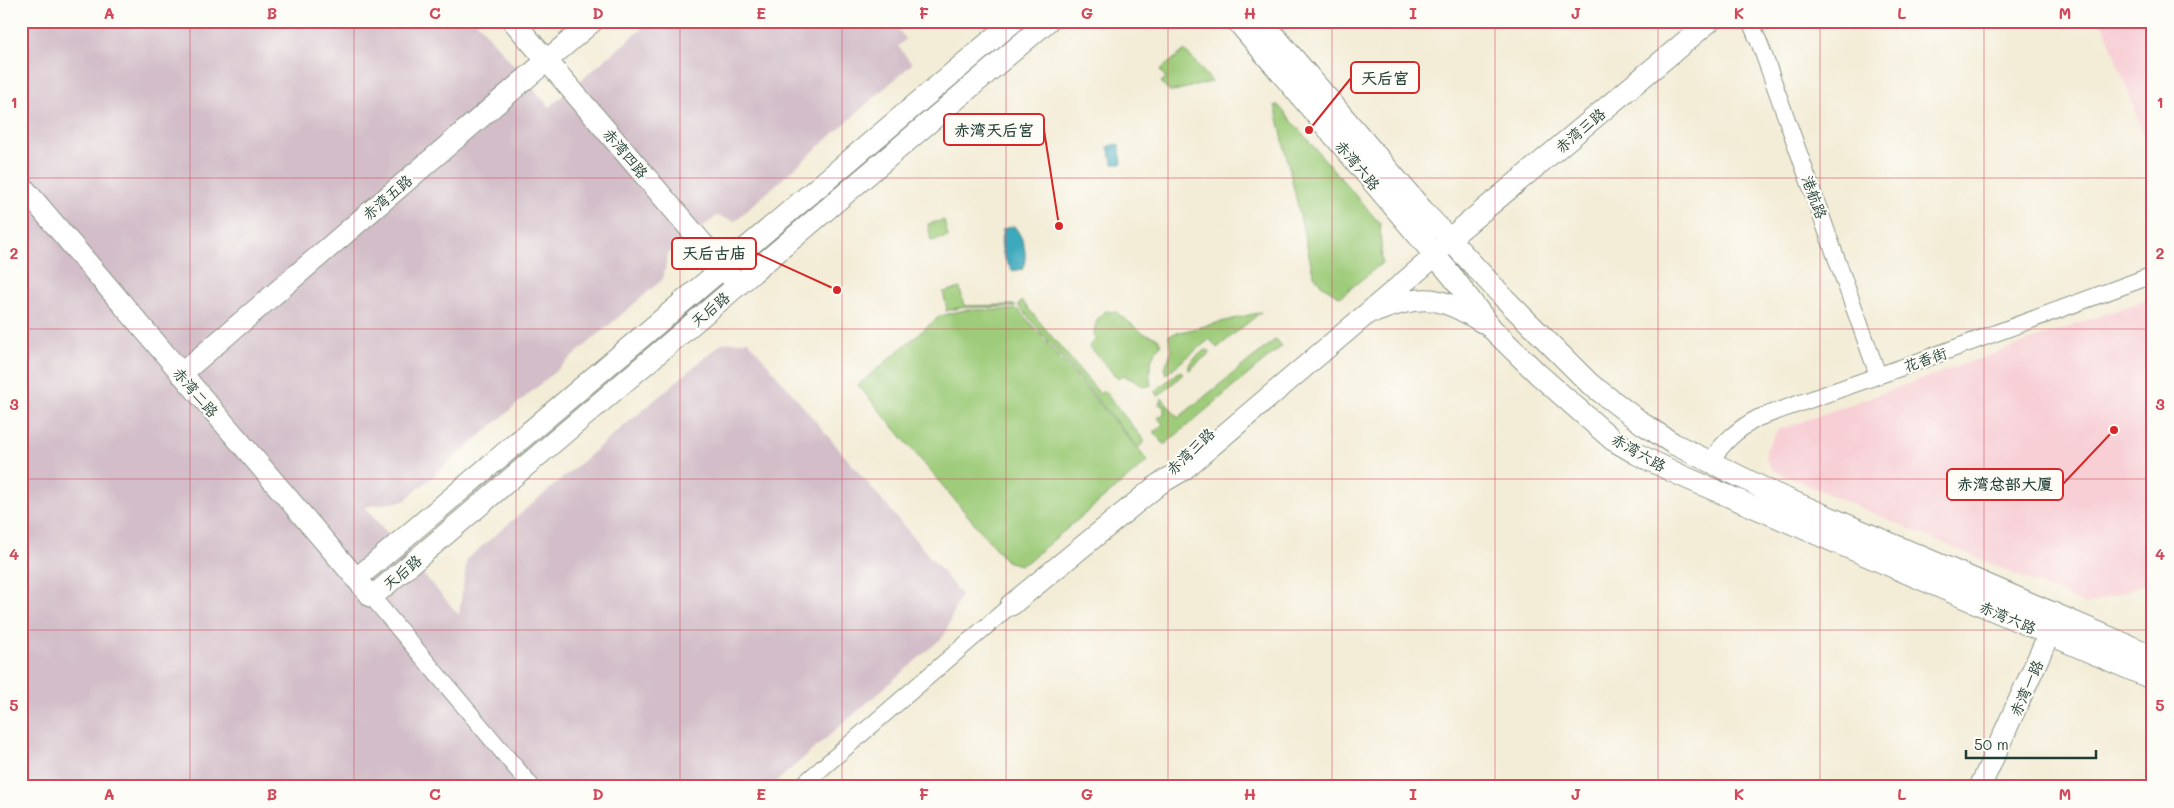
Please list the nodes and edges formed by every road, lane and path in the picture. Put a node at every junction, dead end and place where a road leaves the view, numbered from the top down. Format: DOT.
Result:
graph roads {
  1 [pos="513,21"];
  2 [pos="593,21"];
  3 [pos="1014,21"];
  4 [pos="1048,21"];
  5 [pos="1237,21"];
  6 [pos="1262,21"];
  7 [pos="1710,21"];
  8 [pos="1750,21"];
  9 [pos="547,61"];
  10 [pos="21,185"];
  11 [pos="1449,239"];
  12 [pos="1431,251"];
  13 [pos="723,267"];
  14 [pos="2153,275"];
  15 [pos="738,285"];
  16 [pos="1363,317"];
  17 [pos="1492,329"];
  18 [pos="181,374"];
  19 [pos="1878,374"];
  20 [pos="1710,461"];
  21 [pos="1158,484"];
  22 [pos="356,579"];
  23 [pos="372,597"];
  24 [pos="1012,605"];
  25 [pos="2053,625"];
  26 [pos="2153,656"];
  27 [pos="2153,679"];
  28 [pos="532,787"];
  29 [pos="800,787"];
  30 [pos="1980,787"];
  1 -- 9 [label="street, 赤湾四路"];
  2 -- 9 [label="street, 赤湾五路"];
  3 -- 13 [label="street, 天后路"];
  4 -- 15 [label="street, 天后路"];
  5 -- 12 [label="street, 赤湾六路"];
  6 -- 11 [label="street, 赤湾六路"];
  7 -- 11 [label="street, 赤湾三路"];
  8 -- 19 [label="street, 港航路"];
  9 -- 13 [label="street, 赤湾四路"];
  9 -- 18 [label="street, 赤湾五路"];
  10 -- 18 [label="street, 赤湾二路"];
  11 -- 12 [label="street, 赤湾三路"];
  11 -- 20 [label="street, 赤湾六路"];
  12 -- 16 [label="street, 赤湾三路"];
  12 -- 17 [label="street, 赤湾六路"];
  12 -- 21 [label="street, 赤湾三路"];
  13 -- 15 [label="street, 赤湾四路"];
  13 -- 22 [label="street, 天后路"];
  14 -- 19 [label="street, 花香街"];
  15 -- 23 [label="street, 天后路"];
  16 -- 17 [label="street"];
  16 -- 21 [label="street, 赤湾三路"];
  17 -- 25 [label="street, 赤湾六路"];
  18 -- 22 [label="street, 赤湾二路"];
  19 -- 20 [label="street, 花香街"];
  20 -- 25 [label="street, 赤湾六路"];
  21 -- 24 [label="street"];
  22 -- 23 [label="street, 赤湾二路"];
  23 -- 28 [label="street"];
  24 -- 29 [label="street"];
  25 -- 26 [label="street, 赤湾六路"];
  25 -- 27 [label="street, 赤湾六路"];
  25 -- 30 [label="street, 赤湾一路"];
}
